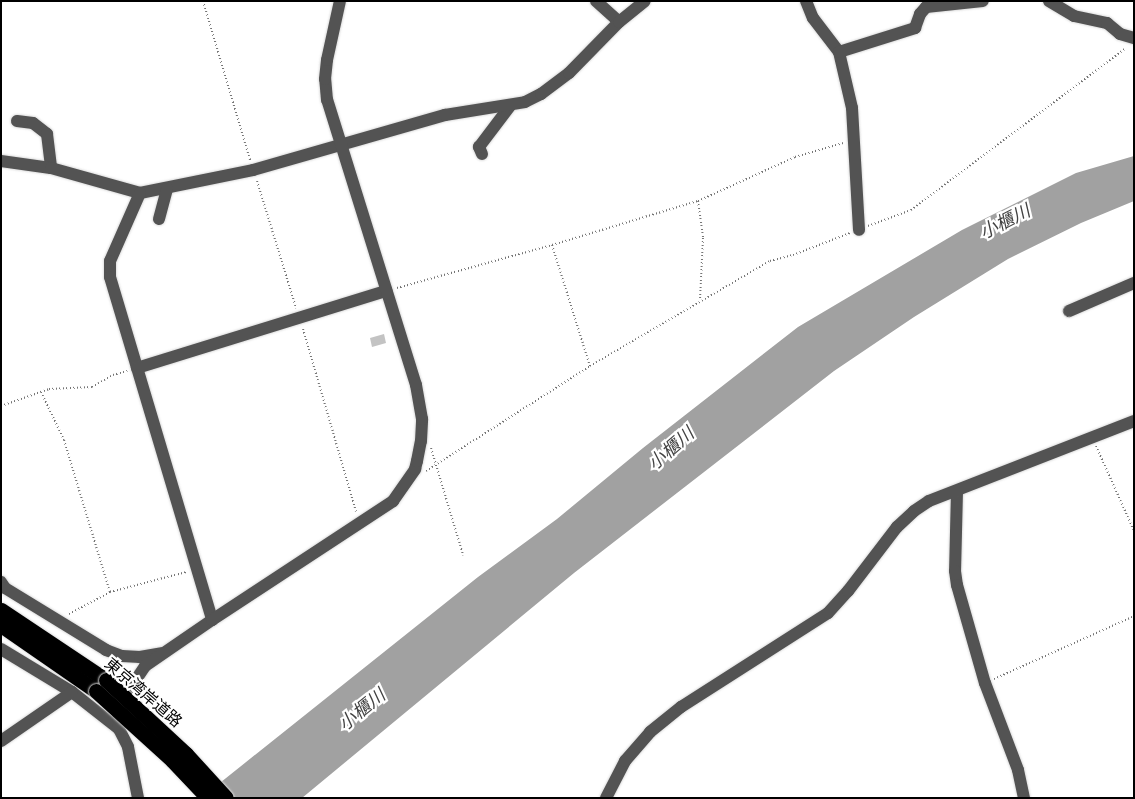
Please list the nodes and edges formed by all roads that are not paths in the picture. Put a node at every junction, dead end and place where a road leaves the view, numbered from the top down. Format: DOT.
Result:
graph roads {
  1 [pos="340,1"];
  2 [pos="596,1"];
  3 [pos="645,1"];
  4 [pos="806,1"];
  5 [pos="983,1"];
  6 [pos="1049,1"];
  7 [pos="926,4"];
  8 [pos="619,22"];
  9 [pos="1130,43"];
  10 [pos="839,52"];
  11 [pos="510,106"];
  12 [pos="17,121"];
  13 [pos="340,145"];
  14 [pos="482,154"];
  15 [pos="1,160"];
  16 [pos="51,168"];
  17 [pos="167,188"];
  18 [pos="140,194"];
  19 [pos="159,219"];
  20 [pos="859,230"];
  21 [pos="1134,283"];
  22 [pos="386,292"];
  23 [pos="1069,311"];
  24 [pos="137,368"];
  25 [pos="1134,421"];
  26 [pos="957,490"];
  27 [pos="1,582"];
  28 [pos="1,610"];
  29 [pos="212,620"];
  30 [pos="1,625"];
  31 [pos="1,649"];
  32 [pos="164,652"];
  33 [pos="101,685"];
  34 [pos="72,692"];
  35 [pos="119,729"];
  36 [pos="1,741"];
  37 [pos="138,798"];
  38 [pos="208,798"];
  39 [pos="226,798"];
  40 [pos="606,798"];
  41 [pos="1024,798"];
  1 -- 13 [label="street"];
  2 -- 8 [label="street"];
  3 -- 8 [label="street"];
  4 -- 10 [label="street"];
  5 -- 7 [label="street"];
  6 -- 9 [label="street"];
  7 -- 10 [label="street"];
  8 -- 11 [label="street"];
  10 -- 20 [label="street"];
  11 -- 13 [label="street"];
  11 -- 14 [label="street"];
  12 -- 16 [label="street"];
  13 -- 17 [label="street"];
  13 -- 22 [label="street"];
  15 -- 16 [label="street"];
  16 -- 18 [label="street"];
  17 -- 18 [label="street"];
  17 -- 19 [label="street"];
  18 -- 24 [label="street"];
  21 -- 23 [label="street"];
  22 -- 24 [label="street"];
  22 -- 29 [label="street"];
  24 -- 29 [label="street"];
  25 -- 26 [label="street"];
  26 -- 40 [label="street"];
  26 -- 41 [label="street"];
  27 -- 32 [label="street"];
  28 -- 33 [label="highway, 東京湾岸道路"];
  29 -- 32 [label="street"];
  30 -- 33 [label="highway, 東京湾岸道路"];
  31 -- 34 [label="street"];
  32 -- 35 [label="street"];
  33 -- 38 [label="highway, 東京湾岸道路, bridge"];
  33 -- 39 [label="highway, 東京湾岸道路, bridge"];
  34 -- 35 [label="street"];
  34 -- 36 [label="street"];
  35 -- 37 [label="street"];
}
